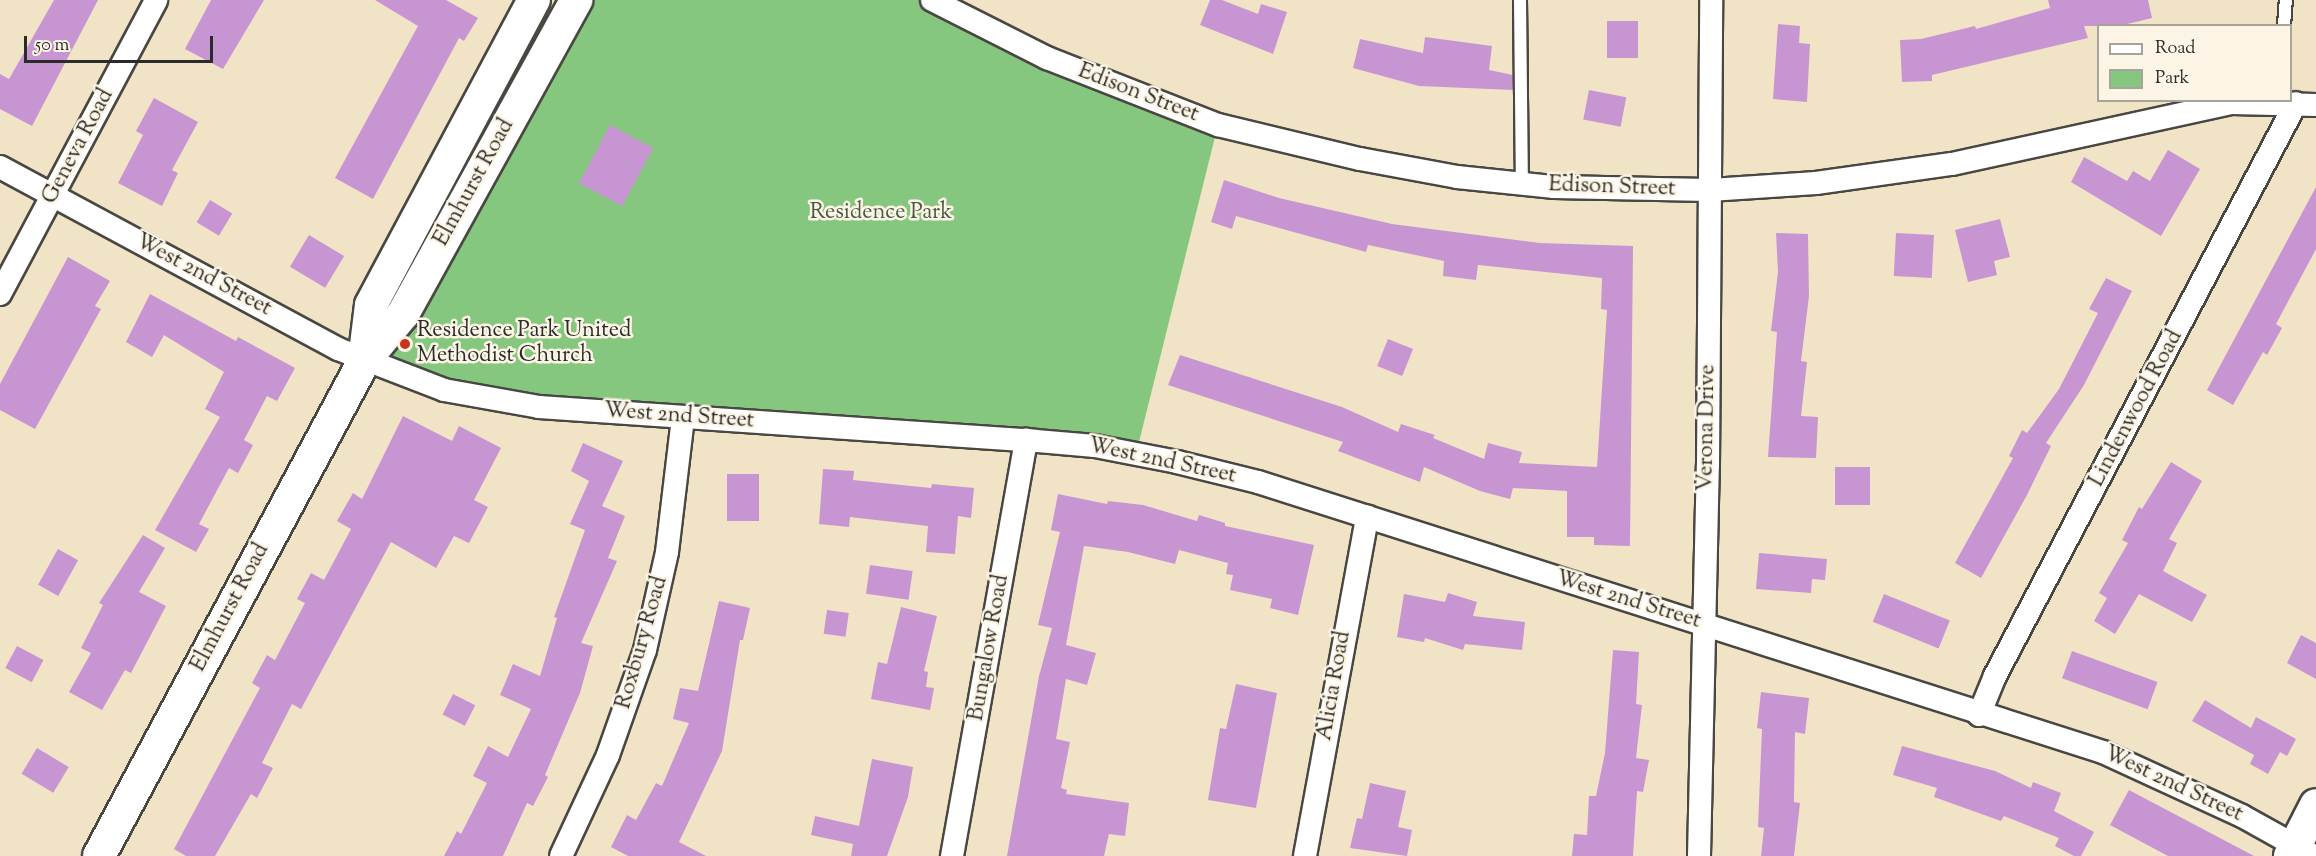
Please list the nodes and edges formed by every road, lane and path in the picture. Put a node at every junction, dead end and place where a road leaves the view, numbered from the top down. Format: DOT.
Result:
graph roads {
  1 [pos="156,0"];
  2 [pos="534,0"];
  3 [pos="576,0"];
  4 [pos="932,0"];
  5 [pos="1520,0"];
  6 [pos="1711,0"];
  7 [pos="2286,0"];
  8 [pos="2284,24"];
  9 [pos="2294,103"];
  10 [pos="0,167"];
  11 [pos="1522,184"];
  12 [pos="1709,190"];
  13 [pos="53,196"];
  14 [pos="0,294"];
  15 [pos="364,361"];
  16 [pos="683,418"];
  17 [pos="1026,440"];
  18 [pos="1367,517"];
  19 [pos="1702,624"];
  20 [pos="1978,715"];
  21 [pos="2316,805"];
  22 [pos="2300,852"];
  23 [pos="99,856"];
  24 [pos="561,856"];
  25 [pos="952,856"];
  26 [pos="1305,856"];
  27 [pos="1699,856"];
  1 -- 13 [label="street, Geneva Road"];
  2 -- 15 [label="street, Elmhurst Road"];
  3 -- 15 [label="street, Elmhurst Road"];
  4 -- 11 [label="street, Edison Street"];
  5 -- 11 [label="lane"];
  6 -- 12 [label="street, Verona Drive"];
  7 -- 8 [label="lane"];
  9 -- 12 [label="street, Edison Street"];
  9 -- 20 [label="street, Lindenwood Road"];
  10 -- 13 [label="street, West 2nd Street"];
  11 -- 12 [label="street, Edison Street"];
  12 -- 19 [label="street, Verona Drive"];
  13 -- 14 [label="street, Geneva Road"];
  13 -- 15 [label="street, West 2nd Street"];
  15 -- 16 [label="street, West 2nd Street"];
  15 -- 23 [label="street, Elmhurst Road"];
  16 -- 17 [label="street, West 2nd Street"];
  16 -- 24 [label="street, Roxbury Road"];
  17 -- 18 [label="street, West 2nd Street"];
  17 -- 25 [label="street, Bungalow Road"];
  18 -- 19 [label="street, West 2nd Street"];
  18 -- 26 [label="street, Alicia Road"];
  19 -- 20 [label="street, West 2nd Street"];
  19 -- 27 [label="street, Verona Drive"];
  20 -- 22 [label="street, West 2nd Street"];
  21 -- 22 [label="street"];
}
